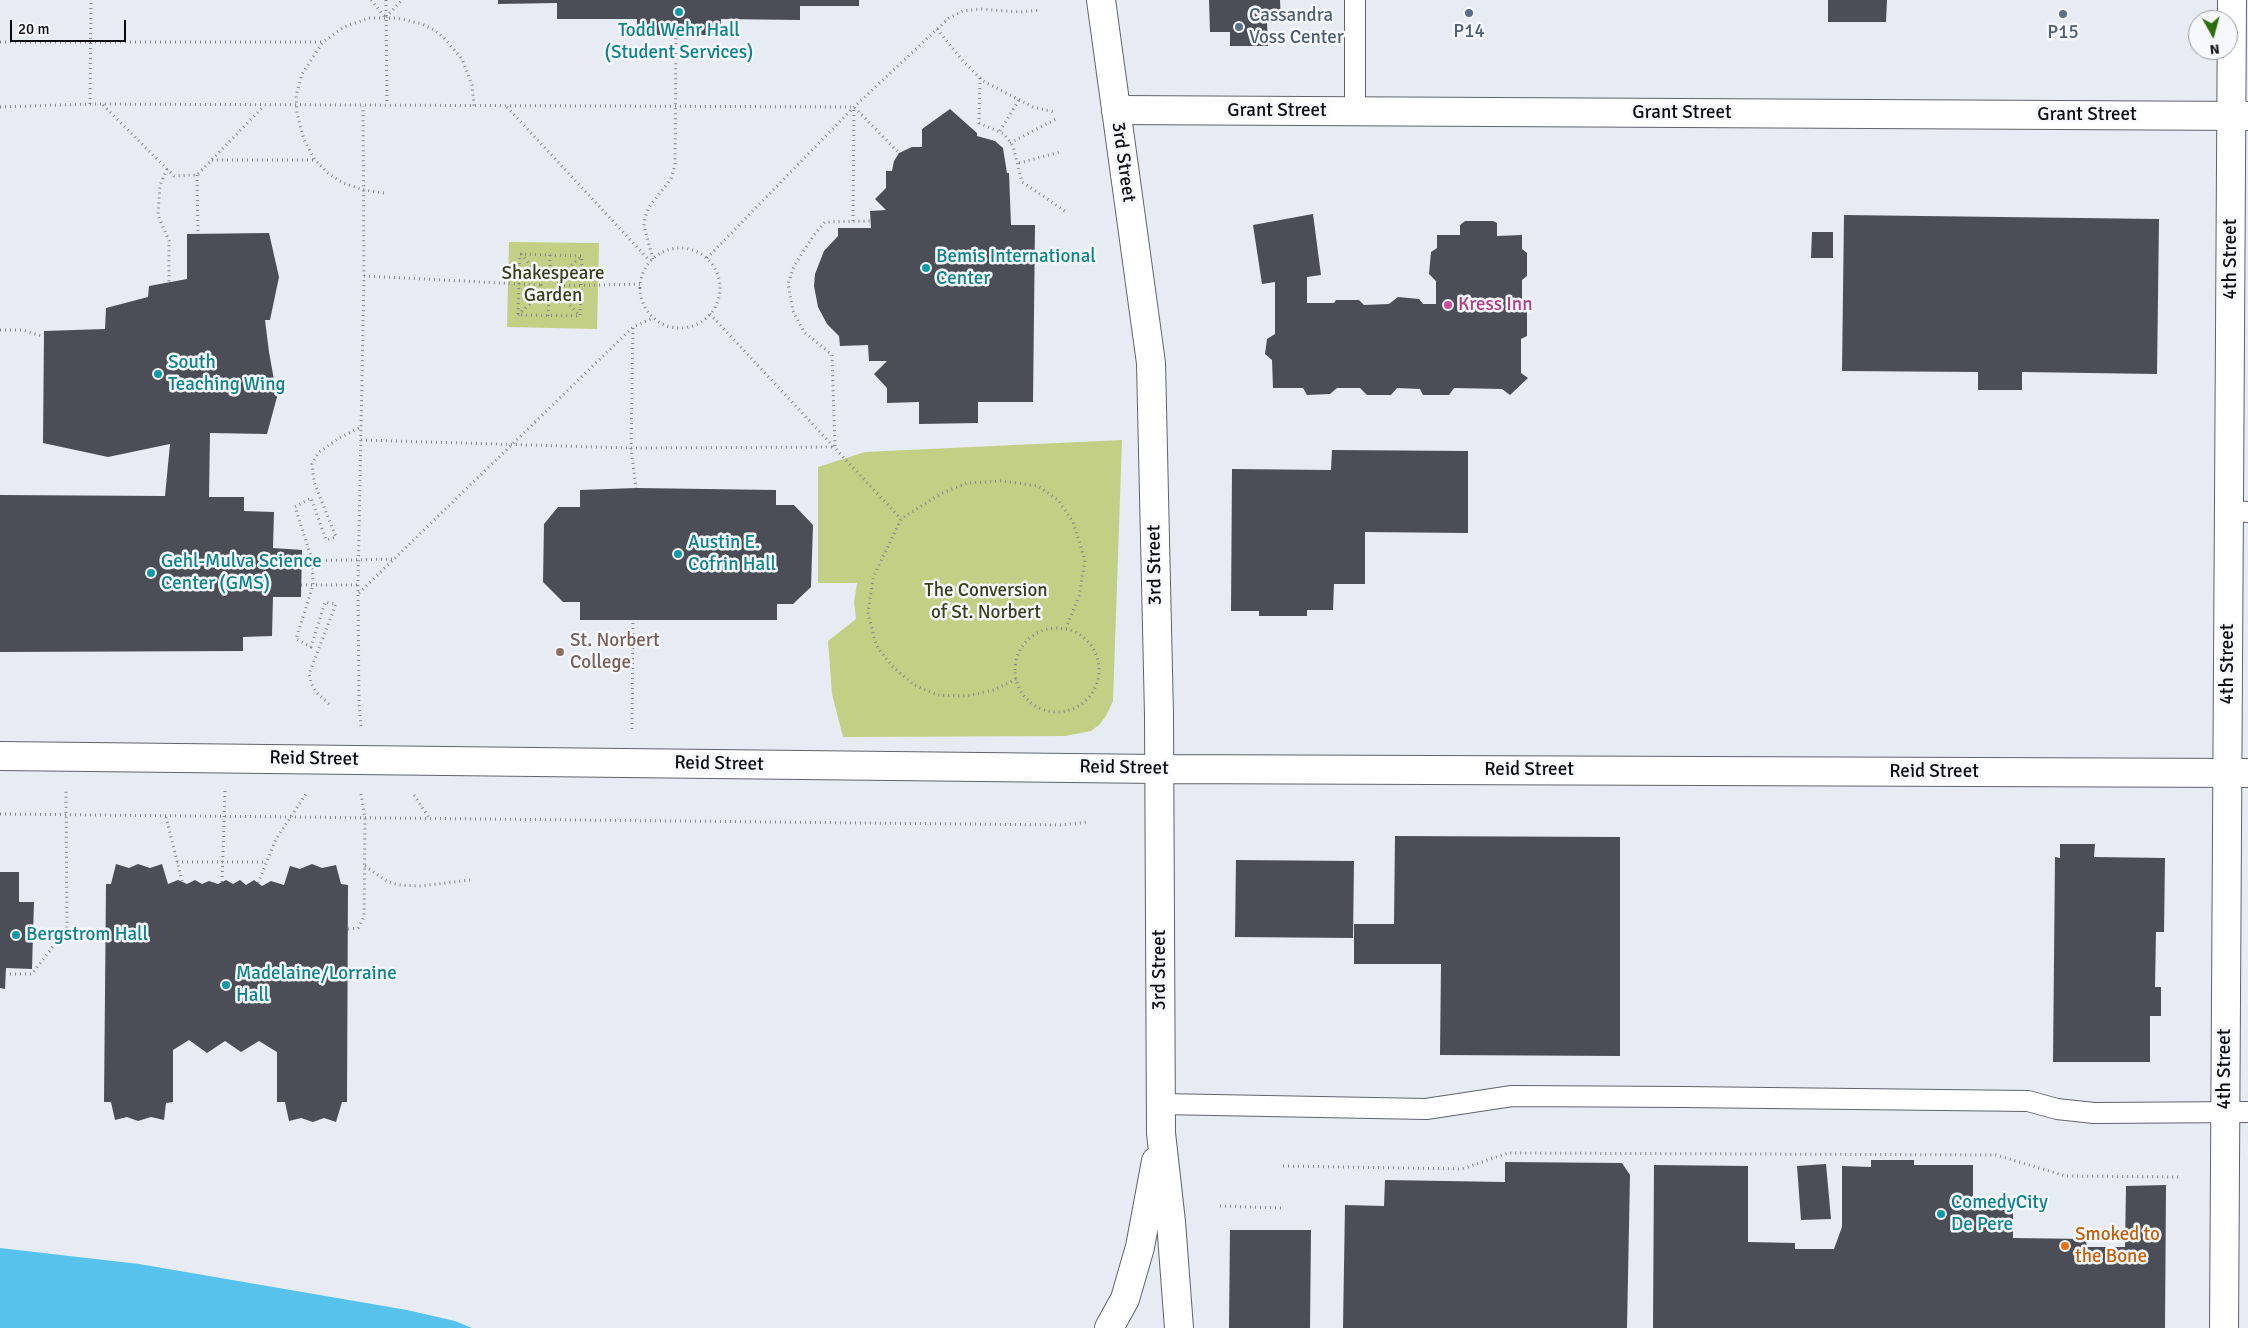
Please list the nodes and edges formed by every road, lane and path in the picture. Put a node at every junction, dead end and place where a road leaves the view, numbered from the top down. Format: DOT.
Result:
graph roads {
  1 [pos="91,0"];
  2 [pos="370,0"];
  3 [pos="386,0"];
  4 [pos="402,0"];
  5 [pos="1100,0"];
  6 [pos="1355,0"];
  7 [pos="2232,0"];
  8 [pos="1041,10"];
  9 [pos="386,17"];
  10 [pos="937,29"];
  11 [pos="676,35"];
  12 [pos="0,42"];
  13 [pos="90,42"];
  14 [pos="323,42"];
  15 [pos="980,78"];
  16 [pos="1019,100"];
  17 [pos="90,104"];
  18 [pos="103,104"];
  19 [pos="387,104"];
  20 [pos="264,106"];
  21 [pos="297,106"];
  22 [pos="363,106"];
  23 [pos="474,106"];
  24 [pos="507,106"];
  25 [pos="676,106"];
  26 [pos="0,107"];
  27 [pos="854,107"];
  28 [pos="1116,110"];
  29 [pos="1355,111"];
  30 [pos="1054,112"];
  31 [pos="2240,116"];
  32 [pos="1056,119"];
  33 [pos="1000,131"];
  34 [pos="1010,143"];
  35 [pos="1060,152"];
  36 [pos="899,153"];
  37 [pos="211,160"];
  38 [pos="316,160"];
  39 [pos="1019,164"];
  40 [pos="167,169"];
  41 [pos="197,175"];
  42 [pos="364,190"];
  43 [pos="384,193"];
  44 [pos="1068,213"];
  45 [pos="853,221"];
  46 [pos="871,221"];
  47 [pos="198,234"];
  48 [pos="520,254"];
  49 [pos="550,255"];
  50 [pos="582,256"];
  51 [pos="707,258"];
  52 [pos="651,260"];
  53 [pos="364,276"];
  54 [pos="550,276"];
  55 [pos="556,278"];
  56 [pos="543,279"];
  57 [pos="169,282"];
  58 [pos="640,284"];
  59 [pos="520,285"];
  60 [pos="540,285"];
  61 [pos="559,286"];
  62 [pos="581,286"];
  63 [pos="556,291"];
  64 [pos="543,292"];
  65 [pos="549,294"];
  66 [pos="710,314"];
  67 [pos="518,315"];
  68 [pos="548,316"];
  69 [pos="580,316"];
  70 [pos="653,318"];
  71 [pos="634,328"];
  72 [pos="0,330"];
  73 [pos="44,337"];
  74 [pos="361,427"];
  75 [pos="361,440"];
  76 [pos="511,446"];
  77 [pos="2239,446"];
  78 [pos="835,447"];
  79 [pos="631,448"];
  80 [pos="636,488"];
  81 [pos="2238,512"];
  82 [pos="901,519"];
  83 [pos="359,559"];
  84 [pos="393,559"];
  85 [pos="301,560"];
  86 [pos="312,560"];
  87 [pos="301,585"];
  88 [pos="313,585"];
  89 [pos="358,585"];
  90 [pos="358,593"];
  91 [pos="633,620"];
  92 [pos="1066,628"];
  93 [pos="1016,679"];
  94 [pos="329,704"];
  95 [pos="0,756"];
  96 [pos="66,756"];
  97 [pos="225,758"];
  98 [pos="350,759"];
  99 [pos="631,762"];
  100 [pos="1159,769"];
  101 [pos="2238,773"];
  102 [pos="0,814"];
  103 [pos="67,815"];
  104 [pos="166,816"];
  105 [pos="224,817"];
  106 [pos="289,818"];
  107 [pos="364,818"];
  108 [pos="1088,822"];
  109 [pos="177,862"];
  110 [pos="223,862"];
  111 [pos="267,862"];
  112 [pos="364,866"];
  113 [pos="470,880"];
  114 [pos="182,881"];
  115 [pos="222,882"];
  116 [pos="258,883"];
  117 [pos="348,929"];
  118 [pos="6,974"];
  119 [pos="1161,1104"];
  120 [pos="2237,1112"];
  121 [pos="1161,1133"];
  122 [pos="1283,1166"];
  123 [pos="2180,1177"];
  124 [pos="1220,1206"];
  125 [pos="1282,1208"];
  126 [pos="1108,1328"];
  127 [pos="1179,1328"];
  128 [pos="2224,1328"];
  1 -- 13 [label="path"];
  2 -- 9 [label="path"];
  3 -- 9 [label="path"];
  4 -- 9 [label="path"];
  5 -- 28 [label="street, 3rd Street"];
  6 -- 29 [label="lane"];
  7 -- 31 [label="street, 4th Street"];
  8 -- 10 [label="path"];
  9 -- 14 [label="path"];
  9 -- 19 [label="path"];
  9 -- 23 [label="path"];
  10 -- 15 [label="path"];
  10 -- 27 [label="path"];
  11 -- 25 [label="path"];
  12 -- 13 [label="path"];
  13 -- 14 [label="path"];
  13 -- 17 [label="path"];
  14 -- 21 [label="path"];
  15 -- 16 [label="path"];
  15 -- 33 [label="path"];
  16 -- 30 [label="path"];
  16 -- 33 [label="path"];
  17 -- 18 [label="path"];
  17 -- 26 [label="path"];
  18 -- 20 [label="path"];
  18 -- 40 [label="path"];
  19 -- 22 [label="path"];
  19 -- 23 [label="path"];
  20 -- 21 [label="path"];
  20 -- 37 [label="path"];
  21 -- 22 [label="path"];
  21 -- 38 [label="path"];
  22 -- 42 [label="path"];
  23 -- 24 [label="path"];
  24 -- 25 [label="path"];
  24 -- 52 [label="path"];
  25 -- 27 [label="path"];
  25 -- 52 [label="path"];
  27 -- 36 [label="path"];
  27 -- 45 [label="path"];
  27 -- 51 [label="path"];
  28 -- 29 [label="street, Grant Street"];
  28 -- 100 [label="street, 3rd Street"];
  29 -- 31 [label="street, Grant Street"];
  31 -- 77 [label="street, 4th Street"];
  32 -- 34 [label="path"];
  33 -- 34 [label="path"];
  34 -- 39 [label="path"];
  35 -- 39 [label="path"];
  37 -- 38 [label="path"];
  37 -- 41 [label="path"];
  38 -- 42 [label="path"];
  39 -- 44 [label="path"];
  40 -- 41 [label="path"];
  40 -- 57 [label="path"];
  41 -- 47 [label="path"];
  42 -- 43 [label="path"];
  42 -- 53 [label="path"];
  45 -- 46 [label="path"];
  45 -- 78 [label="path"];
  48 -- 49 [label="path"];
  48 -- 56 [label="path"];
  48 -- 59 [label="path"];
  49 -- 50 [label="path"];
  49 -- 54 [label="path"];
  50 -- 55 [label="path"];
  50 -- 62 [label="path"];
  51 -- 52 [label="path"];
  51 -- 66 [label="path"];
  52 -- 58 [label="path"];
  53 -- 59 [label="path"];
  53 -- 74 [label="path"];
  54 -- 55 [label="path"];
  54 -- 56 [label="path"];
  55 -- 61 [label="path"];
  56 -- 60 [label="path"];
  58 -- 62 [label="path"];
  58 -- 70 [label="path"];
  59 -- 60 [label="path"];
  59 -- 67 [label="path"];
  60 -- 64 [label="path"];
  61 -- 62 [label="path"];
  61 -- 63 [label="path"];
  62 -- 69 [label="path"];
  63 -- 65 [label="path"];
  63 -- 69 [label="path"];
  64 -- 65 [label="path"];
  64 -- 67 [label="path"];
  65 -- 68 [label="path"];
  66 -- 70 [label="path"];
  66 -- 78 [label="path"];
  67 -- 68 [label="path"];
  68 -- 69 [label="path"];
  70 -- 71 [label="path"];
  71 -- 76 [label="path"];
  71 -- 79 [label="path"];
  72 -- 73 [label="path"];
  74 -- 75 [label="path"];
  74 -- 86 [label="path"];
  75 -- 76 [label="path"];
  75 -- 83 [label="path"];
  76 -- 79 [label="path"];
  76 -- 84 [label="path"];
  77 -- 81 [label="street, 4th Street"];
  78 -- 79 [label="path"];
  78 -- 82 [label="path"];
  79 -- 80 [label="path"];
  81 -- 101 [label="street, 4th Street"];
  82 -- 92 [label="path"];
  82 -- 93 [label="path"];
  83 -- 84 [label="path"];
  83 -- 86 [label="path"];
  83 -- 89 [label="path"];
  84 -- 90 [label="path"];
  85 -- 86 [label="path"];
  86 -- 88 [label="path"];
  87 -- 88 [label="path"];
  88 -- 89 [label="path"];
  88 -- 94 [label="path"];
  89 -- 90 [label="path"];
  90 -- 98 [label="path"];
  91 -- 99 [label="path"];
  92 -- 93 [label="path"];
  92 -- 93 [label="path"];
  95 -- 96 [label="street, Reid Street"];
  96 -- 97 [label="street, Reid Street"];
  96 -- 103 [label="path"];
  97 -- 98 [label="street, Reid Street"];
  97 -- 105 [label="path"];
  98 -- 99 [label="street, Reid Street"];
  98 -- 106 [label="path"];
  98 -- 107 [label="path"];
  99 -- 100 [label="street, Reid Street"];
  100 -- 101 [label="street, Reid Street"];
  100 -- 119 [label="street, 3rd Street"];
  101 -- 120 [label="street, 4th Street"];
  102 -- 103 [label="path"];
  103 -- 104 [label="path"];
  103 -- 118 [label="path"];
  104 -- 105 [label="path"];
  104 -- 109 [label="path"];
  105 -- 106 [label="path"];
  105 -- 110 [label="path"];
  106 -- 107 [label="path"];
  106 -- 111 [label="path"];
  107 -- 108 [label="path"];
  107 -- 112 [label="path"];
  109 -- 110 [label="path"];
  109 -- 114 [label="path"];
  110 -- 111 [label="path"];
  110 -- 115 [label="path"];
  111 -- 116 [label="path"];
  112 -- 113 [label="path"];
  112 -- 117 [label="path"];
  119 -- 120 [label="lane"];
  119 -- 121 [label="street, 3rd Street"];
  120 -- 128 [label="street, 4th Street"];
  121 -- 126 [label="street"];
  121 -- 127 [label="street"];
  122 -- 123 [label="path"];
  124 -- 125 [label="path"];
}
